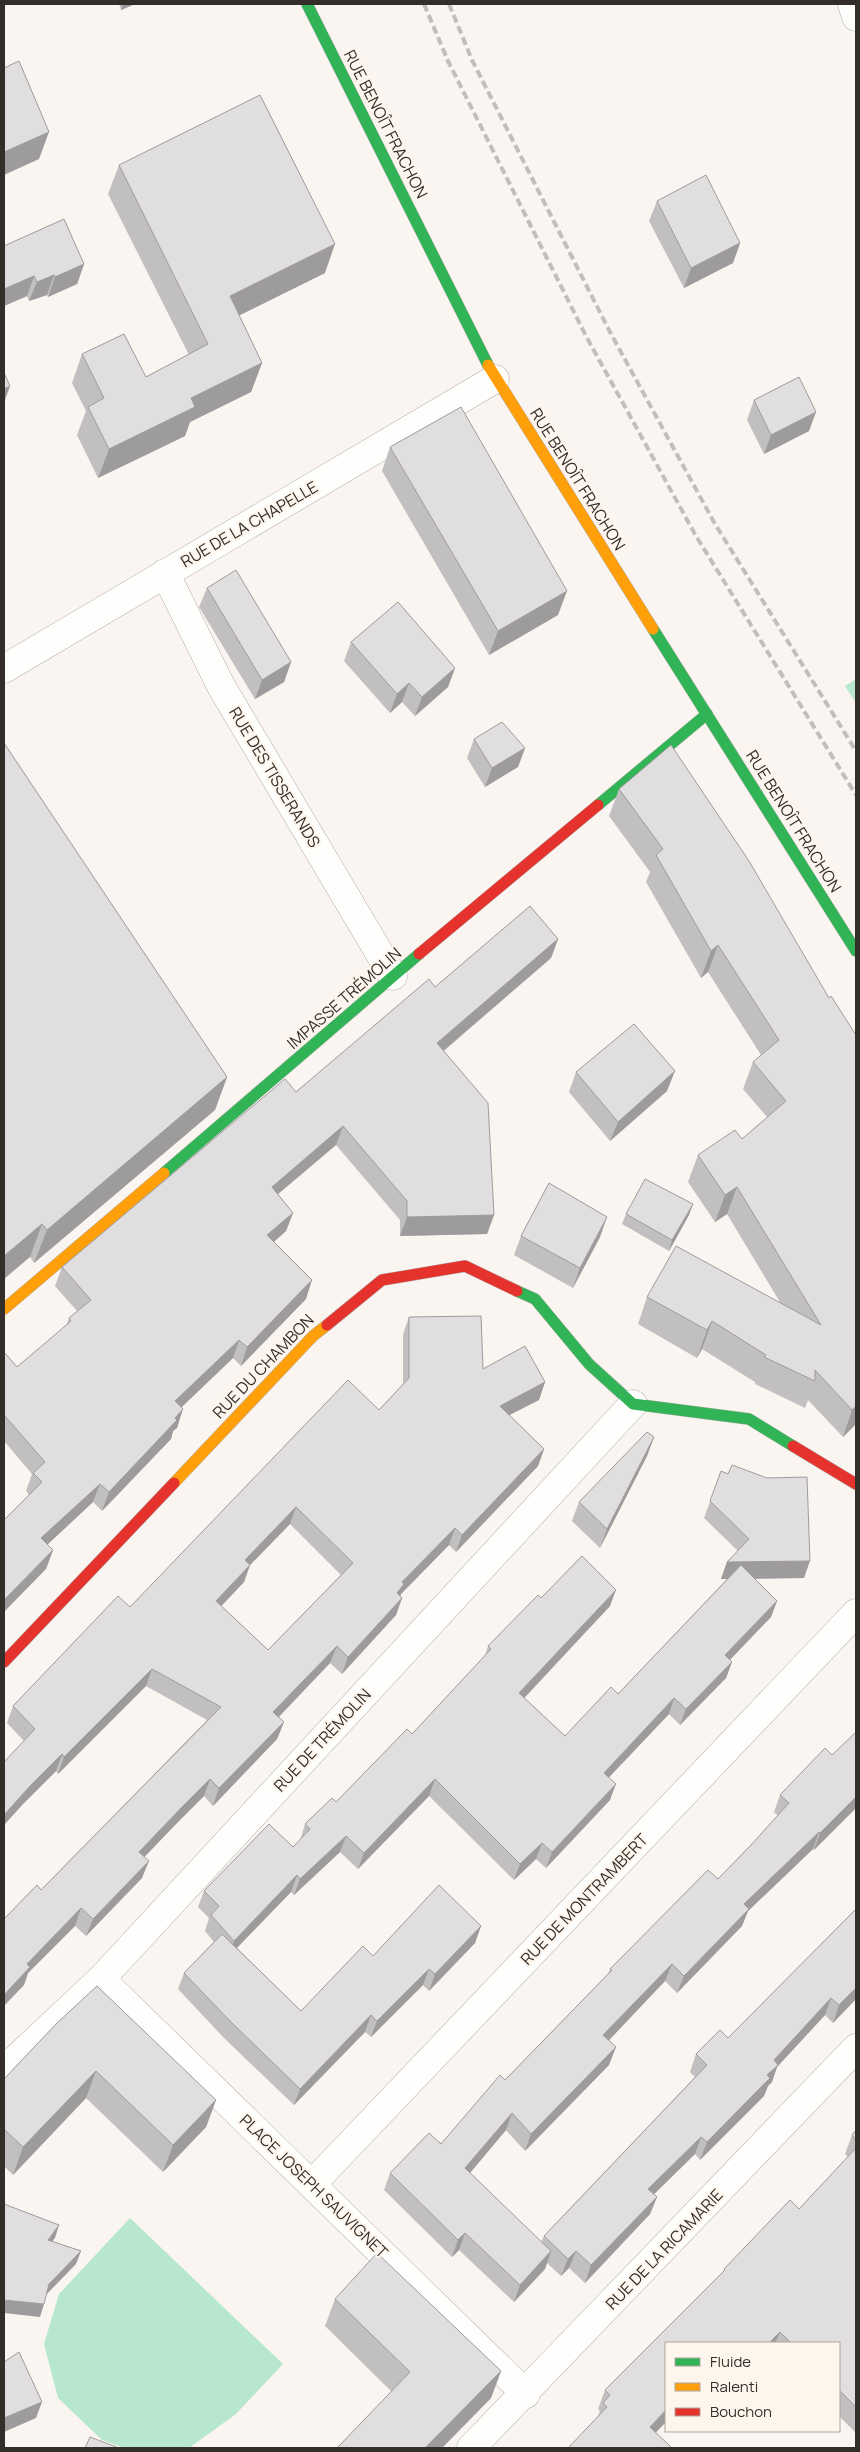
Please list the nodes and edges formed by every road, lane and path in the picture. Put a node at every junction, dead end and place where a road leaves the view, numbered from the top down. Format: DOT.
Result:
graph roads {
  1 [pos="307,4"];
  2 [pos="852,4"];
  3 [pos="856,17"];
  4 [pos="495,379"];
  5 [pos="165,573"];
  6 [pos="4,669"];
  7 [pos="707,714"];
  8 [pos="856,951"];
  9 [pos="392,976"];
  10 [pos="4,1308"];
  11 [pos="633,1404"];
  12 [pos="856,1484"];
  13 [pos="856,1614"];
  14 [pos="4,1662"];
  15 [pos="100,1979"];
  16 [pos="856,2048"];
  17 [pos="4,2070"];
  18 [pos="312,2184"];
  19 [pos="526,2394"];
  20 [pos="471,2448"];
  1 -- 4 [label="street, RUE BENOÎT FRACHON"];
  2 -- 3 [label="street"];
  4 -- 5 [label="street, RUE DE LA CHAPELLE"];
  4 -- 7 [label="street, RUE BENOÎT FRACHON"];
  5 -- 6 [label="street, RUE DE LA CHAPELLE"];
  5 -- 9 [label="street, RUE DES TISSERANDS"];
  7 -- 8 [label="street, RUE BENOÎT FRACHON"];
  7 -- 9 [label="street, IMPASSE TRÉMOLIN"];
  9 -- 10 [label="street, IMPASSE TRÉMOLIN"];
  11 -- 12 [label="street"];
  11 -- 14 [label="street, RUE DU CHAMBON"];
  11 -- 15 [label="street, RUE DE TRÉMOLIN"];
  13 -- 18 [label="street, RUE DE MONTRAMBERT"];
  15 -- 17 [label="street, RUE DE TRÉMOLIN"];
  15 -- 18 [label="street, PLACE JOSEPH SAUVIGNET"];
  16 -- 19 [label="street, RUE DE LA RICAMARIE"];
  18 -- 19 [label="street, PLACE JOSEPH SAUVIGNET"];
  19 -- 20 [label="street, RUE DE LA RICAMARIE"];
}
